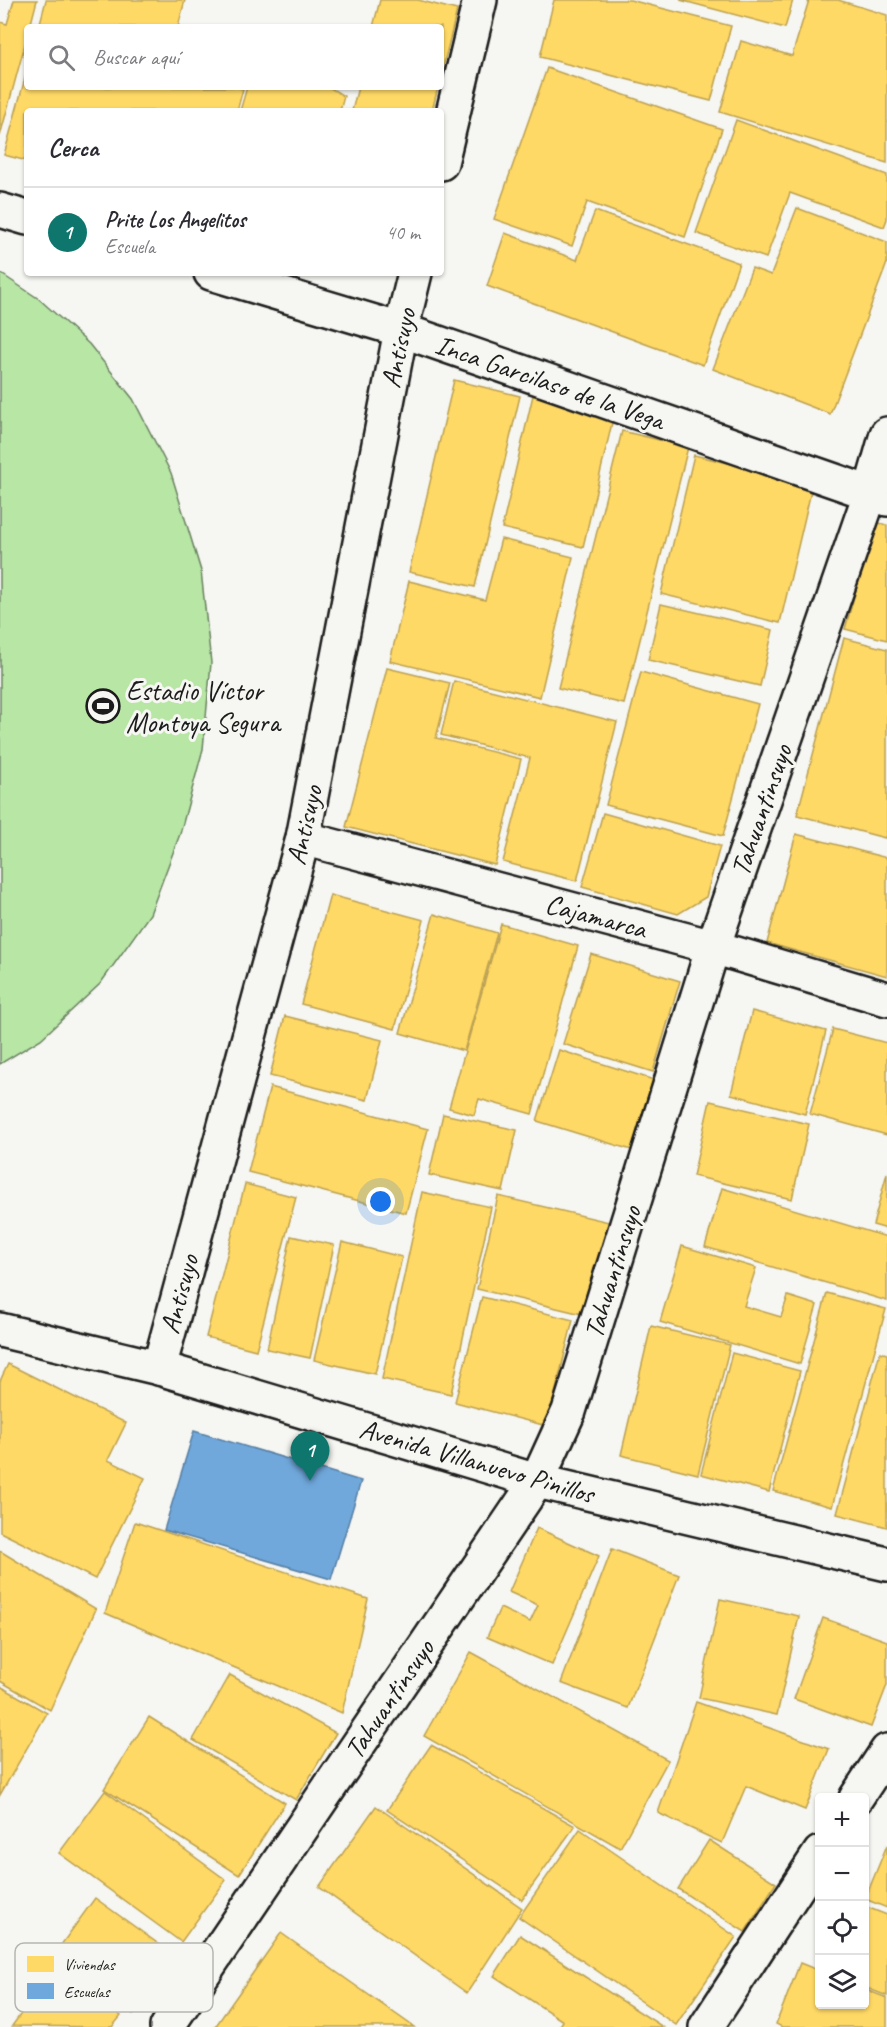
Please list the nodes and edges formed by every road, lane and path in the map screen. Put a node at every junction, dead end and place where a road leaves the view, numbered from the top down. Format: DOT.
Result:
graph roads {
  1 [pos="480,0"];
  2 [pos="444,150"];
  3 [pos="0,210"];
  4 [pos="24,217"];
  5 [pos="221,276"];
  6 [pos="414,276"];
  7 [pos="401,330"];
  8 [pos="887,434"];
  9 [pos="879,496"];
  10 [pos="303,838"];
  11 [pos="714,947"];
  12 [pos="887,999"];
  13 [pos="0,1330"];
  14 [pos="159,1368"];
  15 [pos="537,1481"];
  16 [pos="887,1564"];
  17 [pos="887,1750"];
  18 [pos="859,1793"];
  19 [pos="815,1859"];
  20 [pos="213,1958"];
  21 [pos="176,2012"];
  22 [pos="166,2027"];
  23 [pos="705,2027"];
  1 -- 2 [label="street"];
  3 -- 4 [label="street"];
  5 -- 7 [label="street, Inca Garcilaso de la Vega"];
  6 -- 7 [label="street, Antisuyo"];
  7 -- 9 [label="street, Inca Garcilaso de la Vega"];
  7 -- 10 [label="street, Antisuyo"];
  8 -- 9 [label="street, Tahuantinsuyo"];
  9 -- 11 [label="street, Tahuantinsuyo"];
  10 -- 11 [label="street, Cajamarca"];
  10 -- 14 [label="street, Antisuyo"];
  11 -- 12 [label="street, Cajamarca"];
  11 -- 15 [label="street, Tahuantinsuyo"];
  13 -- 14 [label="street, Avenida Villanuevo Pinillos"];
  14 -- 15 [label="street, Avenida Villanuevo Pinillos"];
  15 -- 16 [label="street, Avenida Villanuevo Pinillos"];
  15 -- 20 [label="street, Tahuantinsuyo"];
  17 -- 18 [label="street"];
  19 -- 23 [label="street"];
  21 -- 22 [label="street, Tahuantinsuyo"];
}
